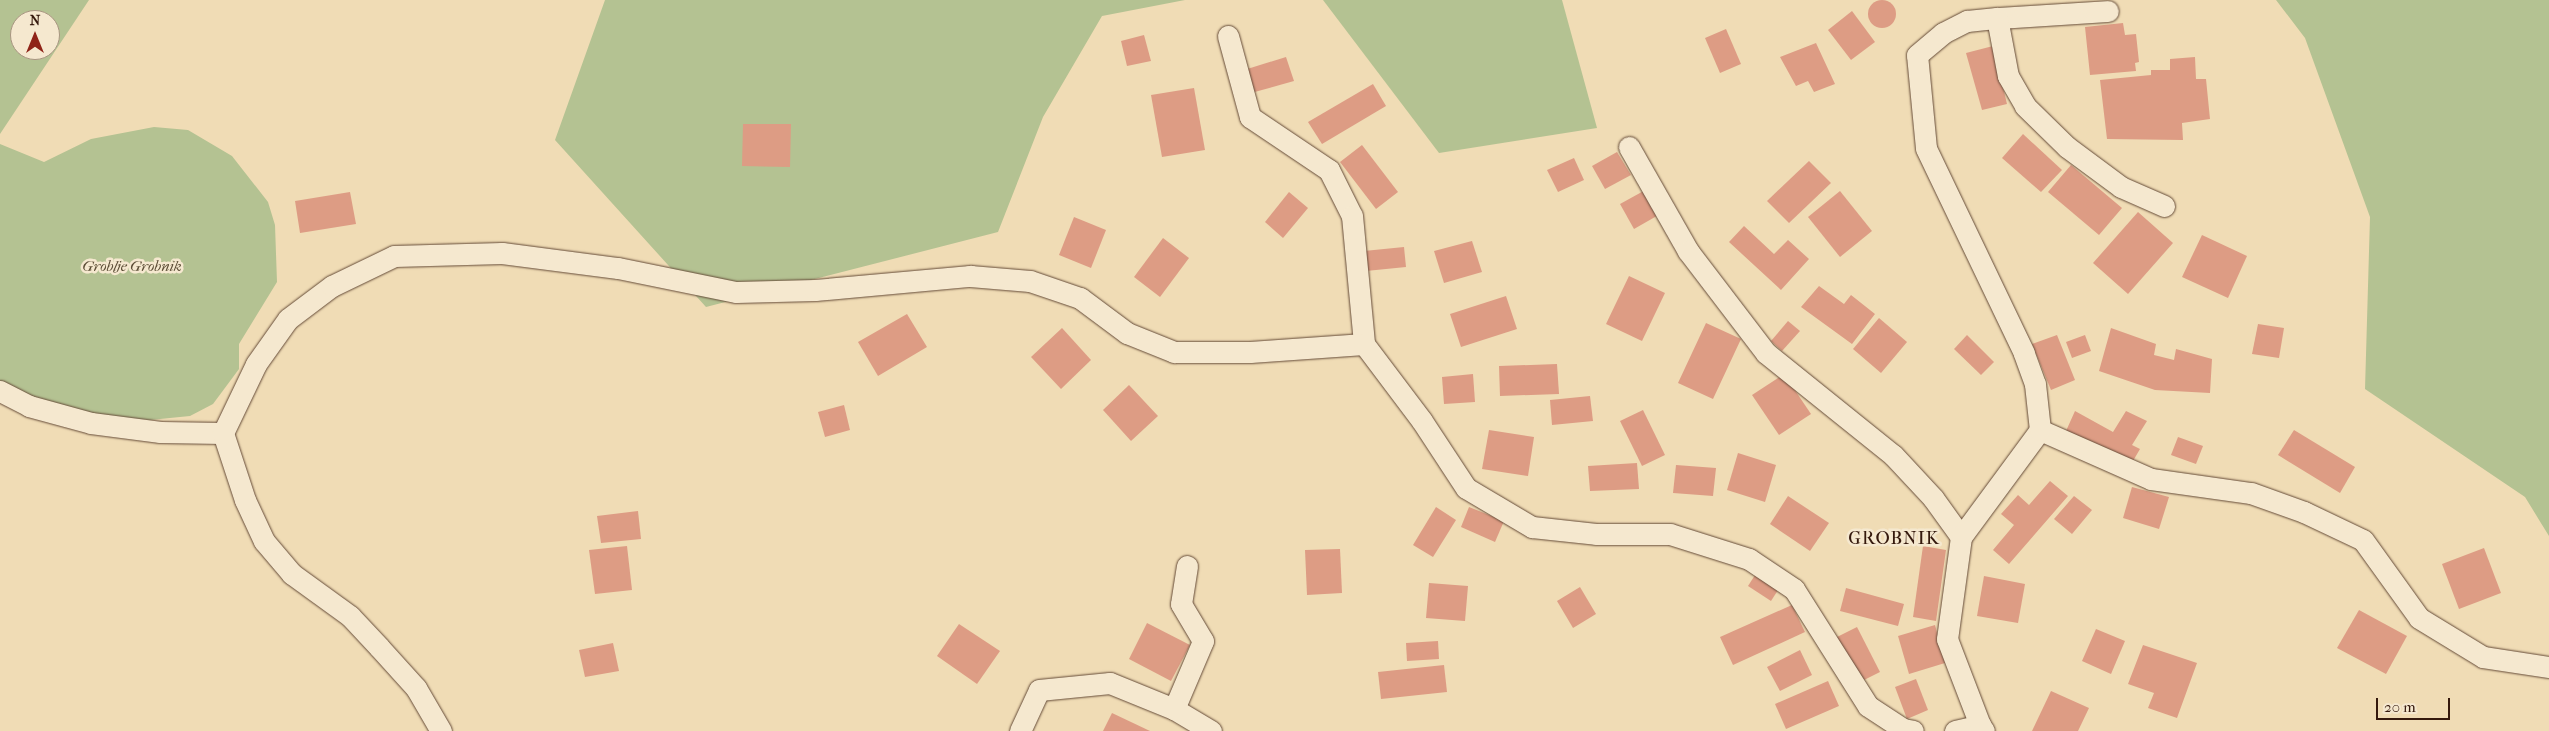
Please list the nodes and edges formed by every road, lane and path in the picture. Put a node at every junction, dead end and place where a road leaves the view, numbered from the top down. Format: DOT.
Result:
graph roads {
  1 [pos="2108,11"];
  2 [pos="1998,18"];
  3 [pos="1228,36"];
  4 [pos="1629,147"];
  5 [pos="2164,206"];
  6 [pos="1364,344"];
  7 [pos="0,391"];
  8 [pos="2040,430"];
  9 [pos="223,433"];
  10 [pos="1961,537"];
  11 [pos="1187,566"];
  12 [pos="2549,667"];
  13 [pos="1174,709"];
  14 [pos="1982,728"];
  15 [pos="441,731"];
  16 [pos="1020,731"];
  17 [pos="1210,731"];
  18 [pos="1913,731"];
  19 [pos="1955,731"];
  1 -- 2 [label="street"];
  2 -- 5 [label="street"];
  2 -- 8 [label="street"];
  3 -- 6 [label="street"];
  4 -- 10 [label="street"];
  6 -- 9 [label="street"];
  6 -- 18 [label="street"];
  7 -- 9 [label="street"];
  8 -- 10 [label="street"];
  8 -- 12 [label="street"];
  9 -- 15 [label="street"];
  10 -- 14 [label="street"];
  11 -- 13 [label="street"];
  13 -- 16 [label="street"];
  13 -- 17 [label="street"];
  14 -- 19 [label="street"];
}
